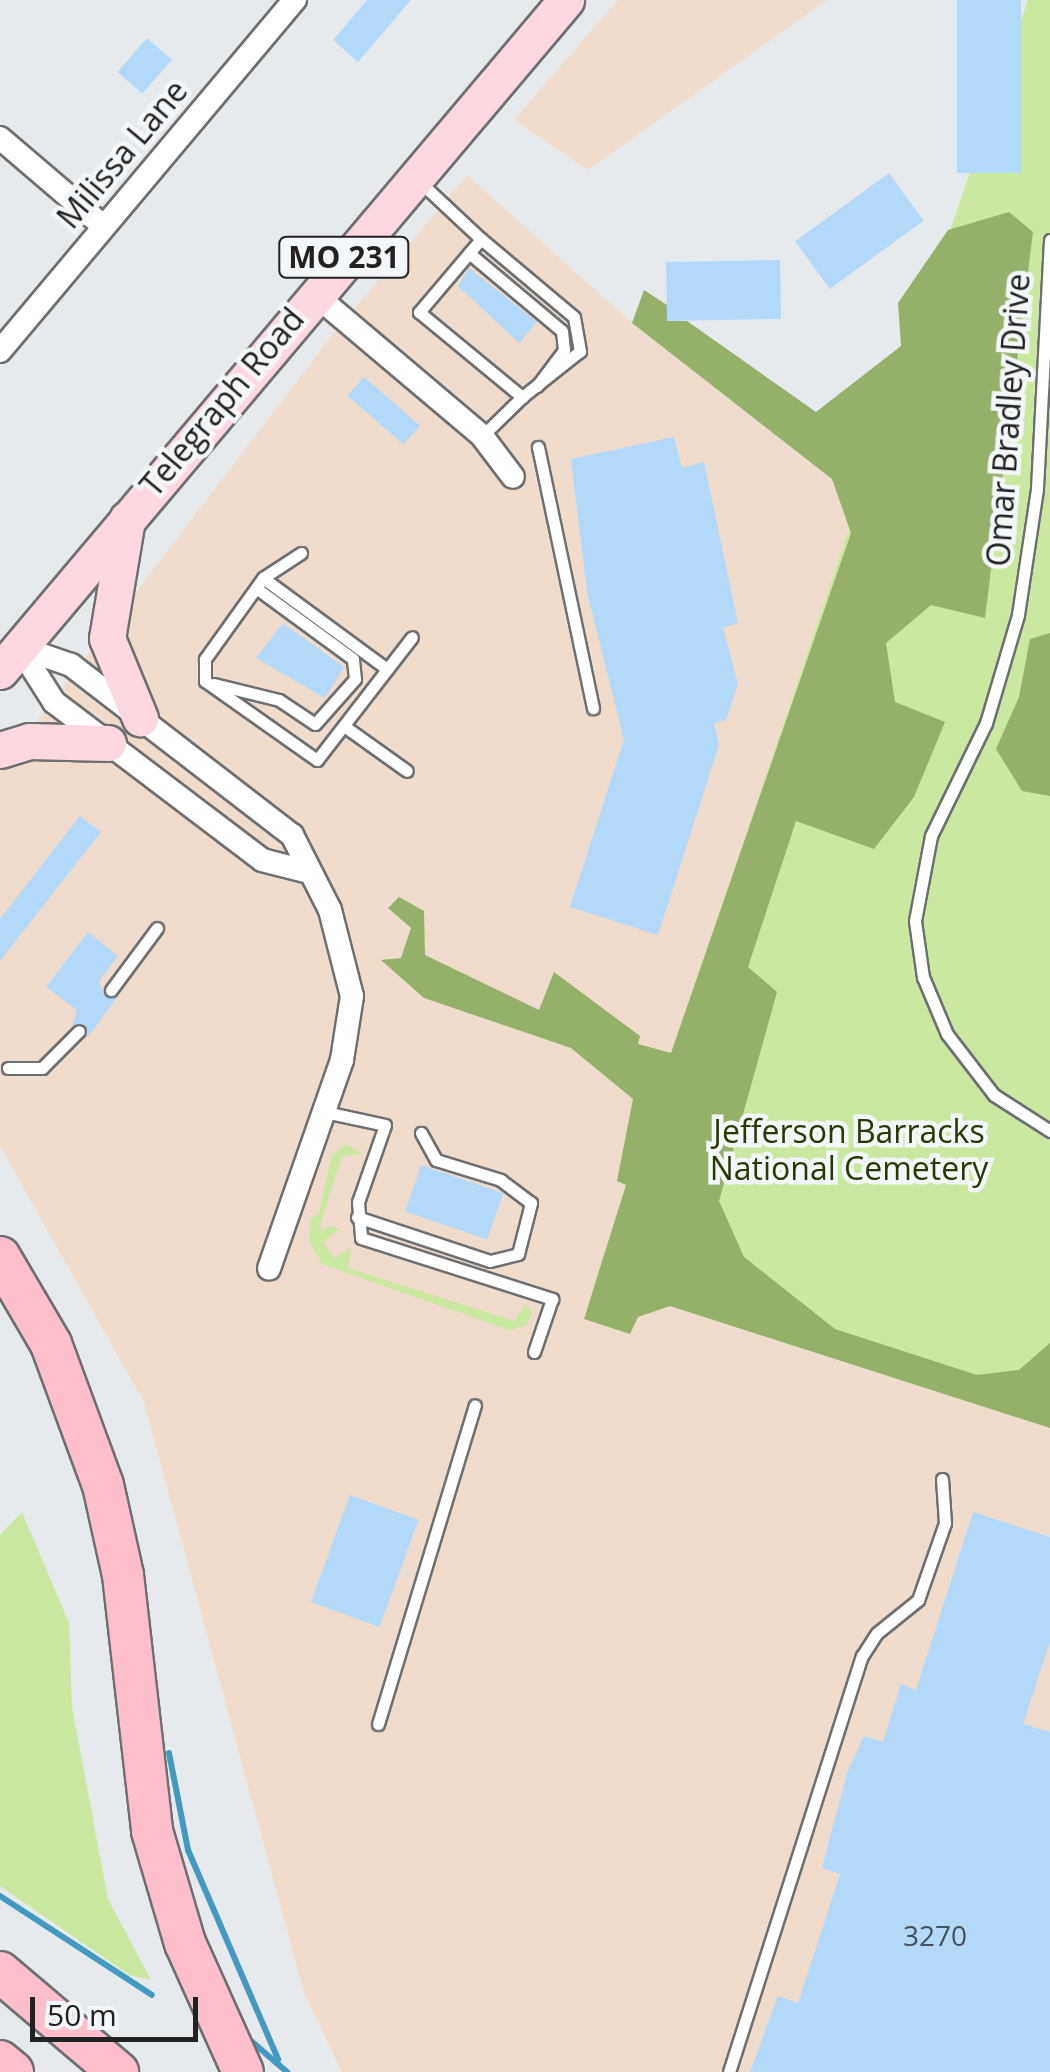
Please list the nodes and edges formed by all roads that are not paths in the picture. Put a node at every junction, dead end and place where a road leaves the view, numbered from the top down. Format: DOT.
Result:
graph roads {
  1 [pos="295,0"];
  2 [pos="566,0"];
  3 [pos="0,138"];
  4 [pos="414,176"];
  5 [pos="103,226"];
  6 [pos="481,238"];
  7 [pos="1050,240"];
  8 [pos="469,253"];
  9 [pos="313,293"];
  10 [pos="0,351"];
  11 [pos="1045,363"];
  12 [pos="537,386"];
  13 [pos="522,397"];
  14 [pos="482,436"];
  15 [pos="538,447"];
  16 [pos="514,476"];
  17 [pos="127,518"];
  18 [pos="301,553"];
  19 [pos="260,583"];
  20 [pos="412,637"];
  21 [pos="10,659"];
  22 [pos="387,669"];
  23 [pos="204,682"];
  24 [pos="593,708"];
  25 [pos="140,718"];
  26 [pos="344,726"];
  27 [pos="108,743"];
  28 [pos="0,750"];
  29 [pos="407,771"];
  30 [pos="309,872"];
  31 [pos="156,928"];
  32 [pos="110,990"];
  33 [pos="79,1031"];
  34 [pos="8,1068"];
  35 [pos="324,1112"];
  36 [pos="1050,1131"];
  37 [pos="421,1134"];
  38 [pos="356,1217"];
  39 [pos="0,1257"];
  40 [pos="269,1268"];
  41 [pos="534,1352"];
  42 [pos="475,1405"];
  43 [pos="942,1479"];
  44 [pos="378,1724"];
  45 [pos="0,1972"];
  46 [pos="0,2060"];
  47 [pos="13,2072"];
  48 [pos="118,2072"];
  49 [pos="243,2072"];
  50 [pos="729,2072"];
  1 -- 5 [label="street, Milissa Lane"];
  2 -- 4 [label="main road, Telegraph Road / MO 231"];
  3 -- 5 [label="street"];
  4 -- 6 [label="lane"];
  4 -- 9 [label="main road, Telegraph Road / MO 231"];
  5 -- 10 [label="street, Milissa Lane"];
  6 -- 8 [label="lane"];
  6 -- 12 [label="lane"];
  7 -- 11 [label="lane, Omar Bradley Drive"];
  8 -- 12 [label="lane"];
  8 -- 13 [label="lane"];
  9 -- 14 [label="street"];
  9 -- 17 [label="main road, Telegraph Road / MO 231"];
  11 -- 36 [label="lane, Omar Bradley Drive"];
  12 -- 13 [label="lane"];
  13 -- 14 [label="lane"];
  14 -- 16 [label="street"];
  15 -- 24 [label="lane"];
  17 -- 21 [label="main road, Telegraph Road / MO 231"];
  17 -- 25 [label="main road"];
  18 -- 19 [label="lane"];
  19 -- 22 [label="lane"];
  19 -- 23 [label="lane"];
  19 -- 23 [label="lane"];
  20 -- 22 [label="lane"];
  21 -- 25 [label="street"];
  21 -- 27 [label="street"];
  22 -- 26 [label="lane"];
  23 -- 26 [label="lane"];
  25 -- 30 [label="street"];
  26 -- 29 [label="lane"];
  27 -- 28 [label="main road"];
  27 -- 30 [label="street"];
  30 -- 35 [label="street"];
  31 -- 32 [label="lane"];
  33 -- 34 [label="lane"];
  35 -- 38 [label="lane"];
  35 -- 40 [label="street"];
  37 -- 38 [label="lane"];
  38 -- 41 [label="lane"];
  39 -- 49 [label="highway"];
  42 -- 44 [label="lane"];
  43 -- 50 [label="lane"];
  45 -- 48 [label="highway"];
  46 -- 47 [label="highway"];
}
